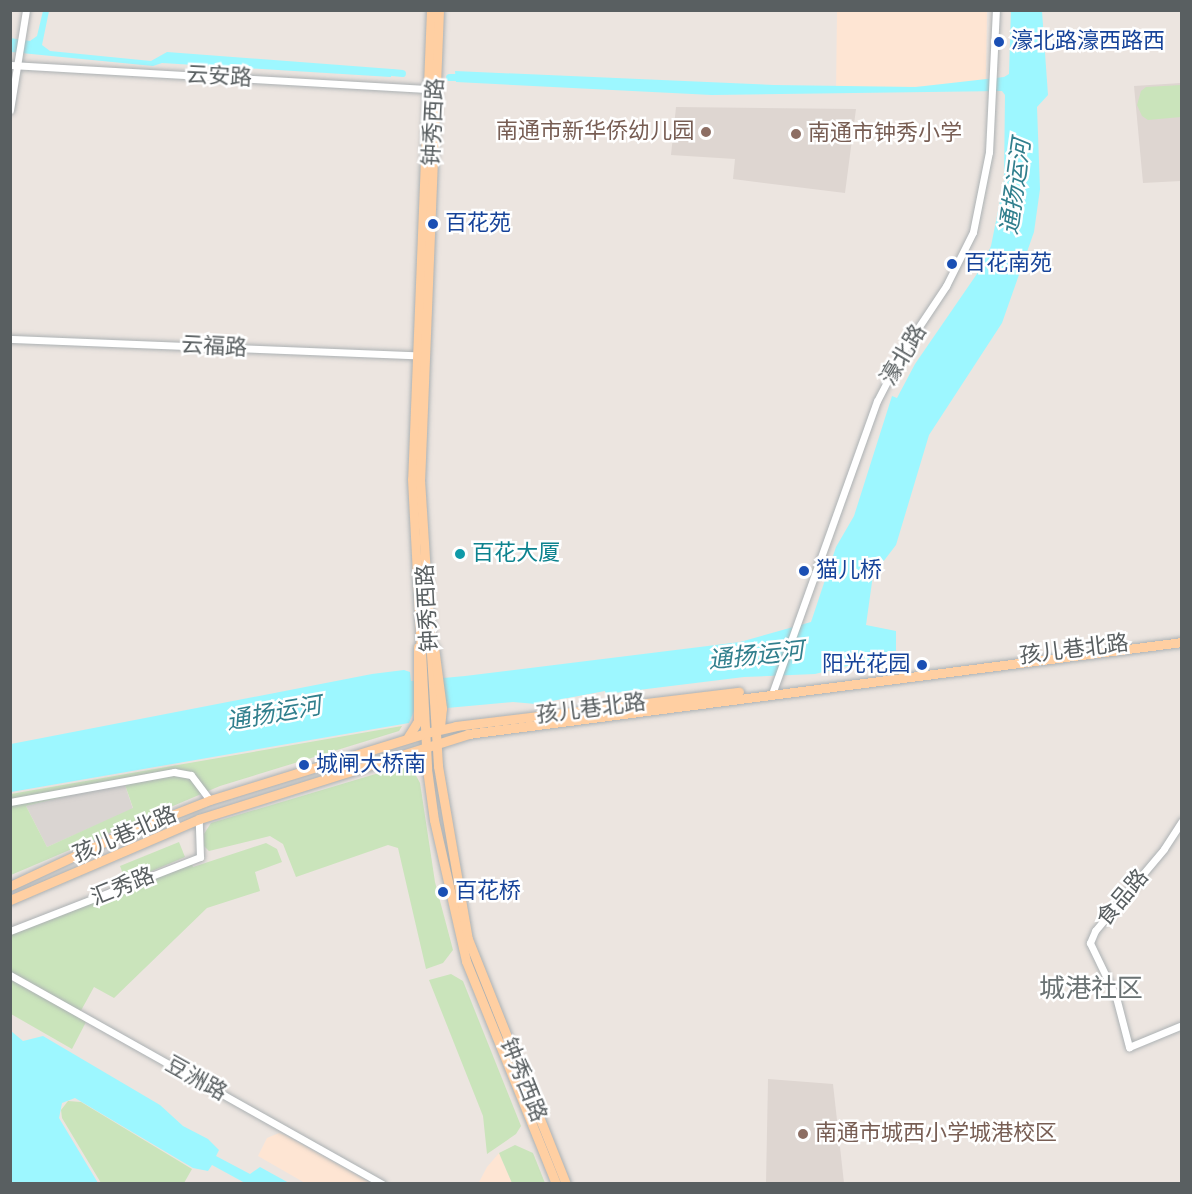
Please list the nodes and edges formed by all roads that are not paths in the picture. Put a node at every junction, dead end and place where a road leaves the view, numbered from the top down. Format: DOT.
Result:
graph roads {
  1 [pos="26,10"];
  2 [pos="431,10"];
  3 [pos="439,10"];
  4 [pos="996,10"];
  5 [pos="13,65"];
  6 [pos="428,89"];
  7 [pos="10,110"];
  8 [pos="10,339"];
  9 [pos="417,355"];
  10 [pos="424,627"];
  11 [pos="1182,637"];
  12 [pos="1182,642"];
  13 [pos="428,679"];
  14 [pos="773,687"];
  15 [pos="430,709"];
  16 [pos="426,733"];
  17 [pos="438,736"];
  18 [pos="404,739"];
  19 [pos="427,749"];
  20 [pos="210,800"];
  21 [pos="10,802"];
  22 [pos="199,819"];
  23 [pos="1182,821"];
  24 [pos="10,886"];
  25 [pos="10,900"];
  26 [pos="10,931"];
  27 [pos="10,975"];
  28 [pos="1182,1025"];
  29 [pos="382,1184"];
  30 [pos="556,1184"];
  31 [pos="566,1184"];
  1 -- 5 [label="street"];
  2 -- 6 [label="main road, 钟秀西路"];
  3 -- 10 [label="main road, 钟秀西路"];
  4 -- 14 [label="street, 濠北路"];
  5 -- 6 [label="street, 云安路"];
  5 -- 7 [label="street"];
  6 -- 9 [label="main road, 钟秀西路"];
  8 -- 9 [label="street, 云福路"];
  9 -- 10 [label="main road, 钟秀西路"];
  10 -- 13 [label="main road, 钟秀西路"];
  10 -- 13 [label="main road"];
  11 -- 14 [label="main road, 孩儿巷北路"];
  12 -- 14 [label="main road, 孩儿巷北路"];
  13 -- 15 [label="main road, 钟秀西路"];
  13 -- 15 [label="main road"];
  14 -- 17 [label="main road, 孩儿巷北路"];
  14 -- 17 [label="main road, 孩儿巷北路"];
  15 -- 16 [label="main road, 钟秀西路"];
  15 -- 17 [label="main road, 钟秀西路"];
  15 -- 18 [label="main road"];
  16 -- 17 [label="main road, 孩儿巷北路"];
  16 -- 18 [label="main road, 孩儿巷北路"];
  16 -- 19 [label="main road, 钟秀西路"];
  17 -- 19 [label="main road, 孩儿巷北路"];
  17 -- 31 [label="main road, 钟秀西路"];
  18 -- 20 [label="main road, 孩儿巷北路"];
  19 -- 22 [label="main road, 孩儿巷北路"];
  19 -- 30 [label="main road, 钟秀西路"];
  20 -- 21 [label="street"];
  20 -- 24 [label="main road, 孩儿巷北路"];
  22 -- 25 [label="main road, 孩儿巷北路"];
  22 -- 26 [label="street, 汇秀路"];
  23 -- 28 [label="street, 食品路"];
  27 -- 29 [label="street, 豆洲路"];
}
